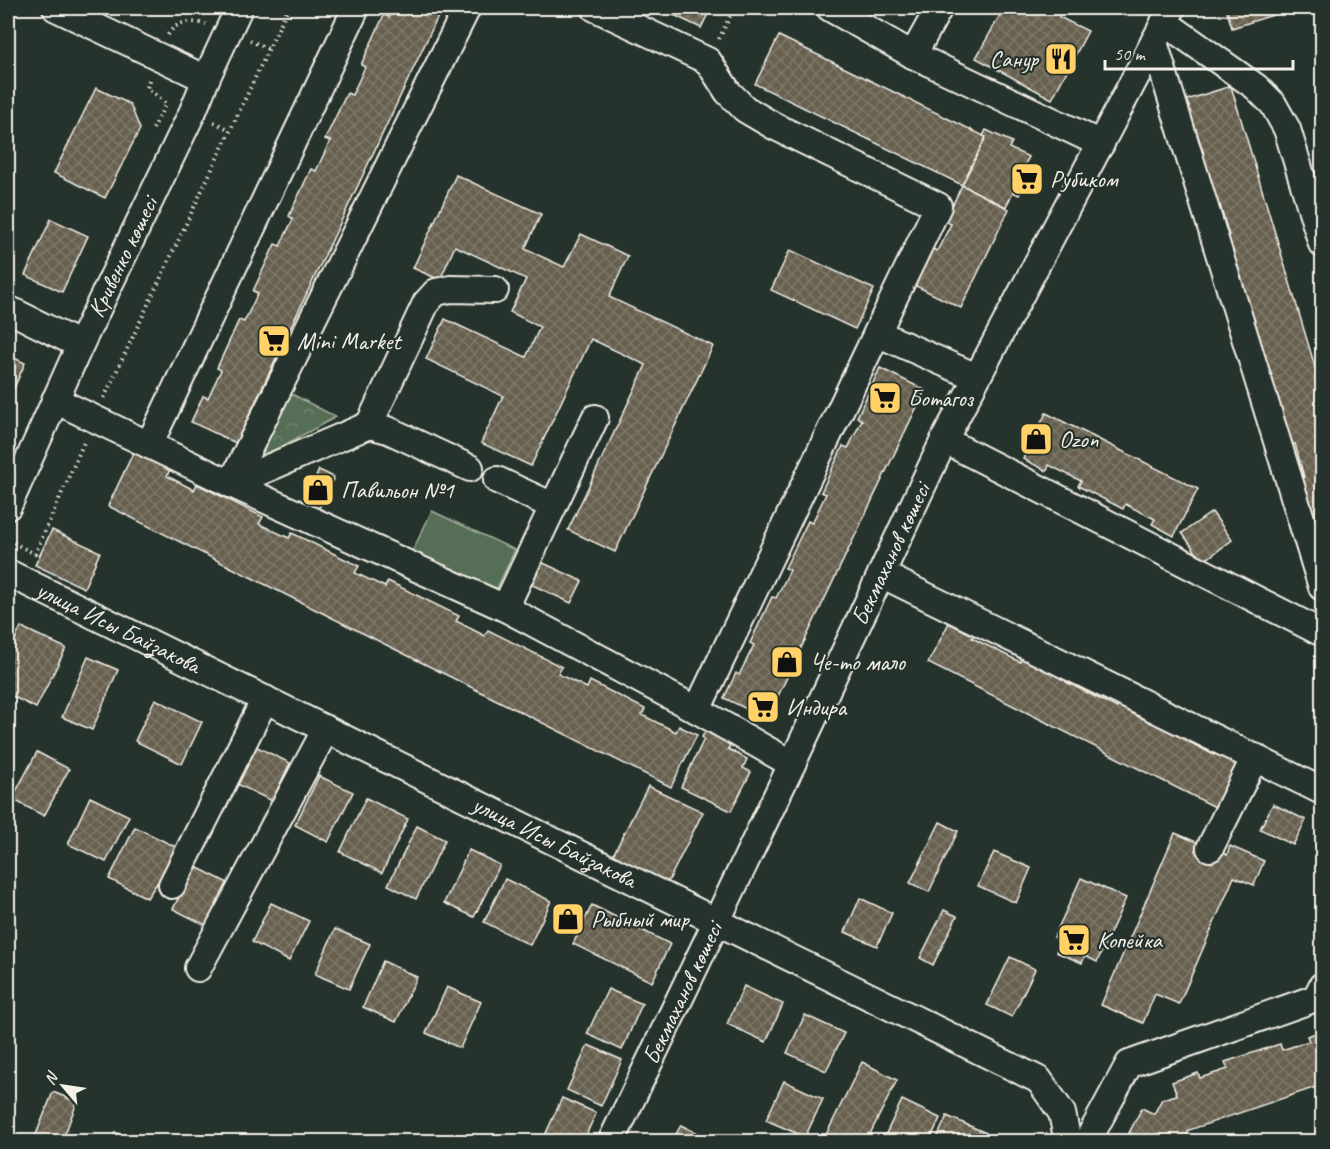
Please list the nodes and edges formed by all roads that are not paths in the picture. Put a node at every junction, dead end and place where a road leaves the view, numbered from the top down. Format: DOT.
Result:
graph roads {
  1 [pos="56,8"];
  2 [pos="240,8"];
  3 [pos="356,8"];
  4 [pos="467,8"];
  5 [pos="595,8"];
  6 [pos="830,8"];
  7 [pos="939,8"];
  8 [pos="1163,24"];
  9 [pos="913,55"];
  10 [pos="206,79"];
  11 [pos="1101,144"];
  12 [pos="1323,244"];
  13 [pos="495,290"];
  14 [pos="8,309"];
  15 [pos="877,333"];
  16 [pos="80,345"];
  17 [pos="976,377"];
  18 [pos="55,400"];
  19 [pos="595,418"];
  20 [pos="369,425"];
  21 [pos="944,440"];
  22 [pos="149,445"];
  23 [pos="470,468"];
  24 [pos="497,480"];
  25 [pos="231,484"];
  26 [pos="8,506"];
  27 [pos="554,506"];
  28 [pos="8,573"];
  29 [pos="881,574"];
  30 [pos="1323,586"];
  31 [pos="505,608"];
  32 [pos="1323,633"];
  33 [pos="265,699"];
  34 [pos="697,710"];
  35 [pos="326,729"];
  36 [pos="1254,758"];
  37 [pos="792,764"];
  38 [pos="1323,790"];
  39 [pos="1210,848"];
  40 [pos="172,885"];
  41 [pos="717,921"];
  42 [pos="198,969"];
  43 [pos="1323,986"];
  44 [pos="611,1142"];
  45 [pos="1068,1142"];
  46 [pos="1087,1142"];
  1 -- 10 [label="street"];
  2 -- 10 [label="street, Кривенко көшесі"];
  3 -- 22 [label="street"];
  4 -- 25 [label="street"];
  5 -- 15 [label="street"];
  6 -- 9 [label="street"];
  7 -- 9 [label="street"];
  8 -- 11 [label="street, Бекмаханов көшесі"];
  8 -- 12 [label="street"];
  8 -- 30 [label="street"];
  9 -- 11 [label="street"];
  10 -- 16 [label="street, Кривенко көшесі"];
  11 -- 17 [label="street, Бекмаханов көшесі"];
  13 -- 20 [label="street"];
  14 -- 16 [label="street"];
  15 -- 17 [label="street"];
  15 -- 34 [label="street"];
  16 -- 18 [label="street, Кривенко көшесі"];
  17 -- 21 [label="street, Бекмаханов көшесі"];
  18 -- 22 [label="street"];
  18 -- 26 [label="street, Кривенко көшесі"];
  19 -- 27 [label="street"];
  20 -- 23 [label="street"];
  20 -- 25 [label="street"];
  21 -- 29 [label="street, Бекмаханов көшесі"];
  21 -- 32 [label="street"];
  22 -- 25 [label="street"];
  24 -- 27 [label="street"];
  25 -- 31 [label="street"];
  27 -- 31 [label="street"];
  28 -- 33 [label="street, улица Исы Байзакова"];
  29 -- 36 [label="street"];
  29 -- 37 [label="street, Бекмаханов көшесі"];
  31 -- 34 [label="street"];
  33 -- 35 [label="street, улица Исы Байзакова"];
  33 -- 40 [label="street"];
  34 -- 37 [label="street"];
  35 -- 41 [label="street, улица Исы Байзакова"];
  35 -- 42 [label="street"];
  36 -- 38 [label="street"];
  36 -- 39 [label="street"];
  37 -- 41 [label="street, Бекмаханов көшесі"];
  41 -- 44 [label="street, Бекмаханов көшесі"];
  41 -- 45 [label="street, улица Исы Байзакова"];
  43 -- 46 [label="street"];
}
